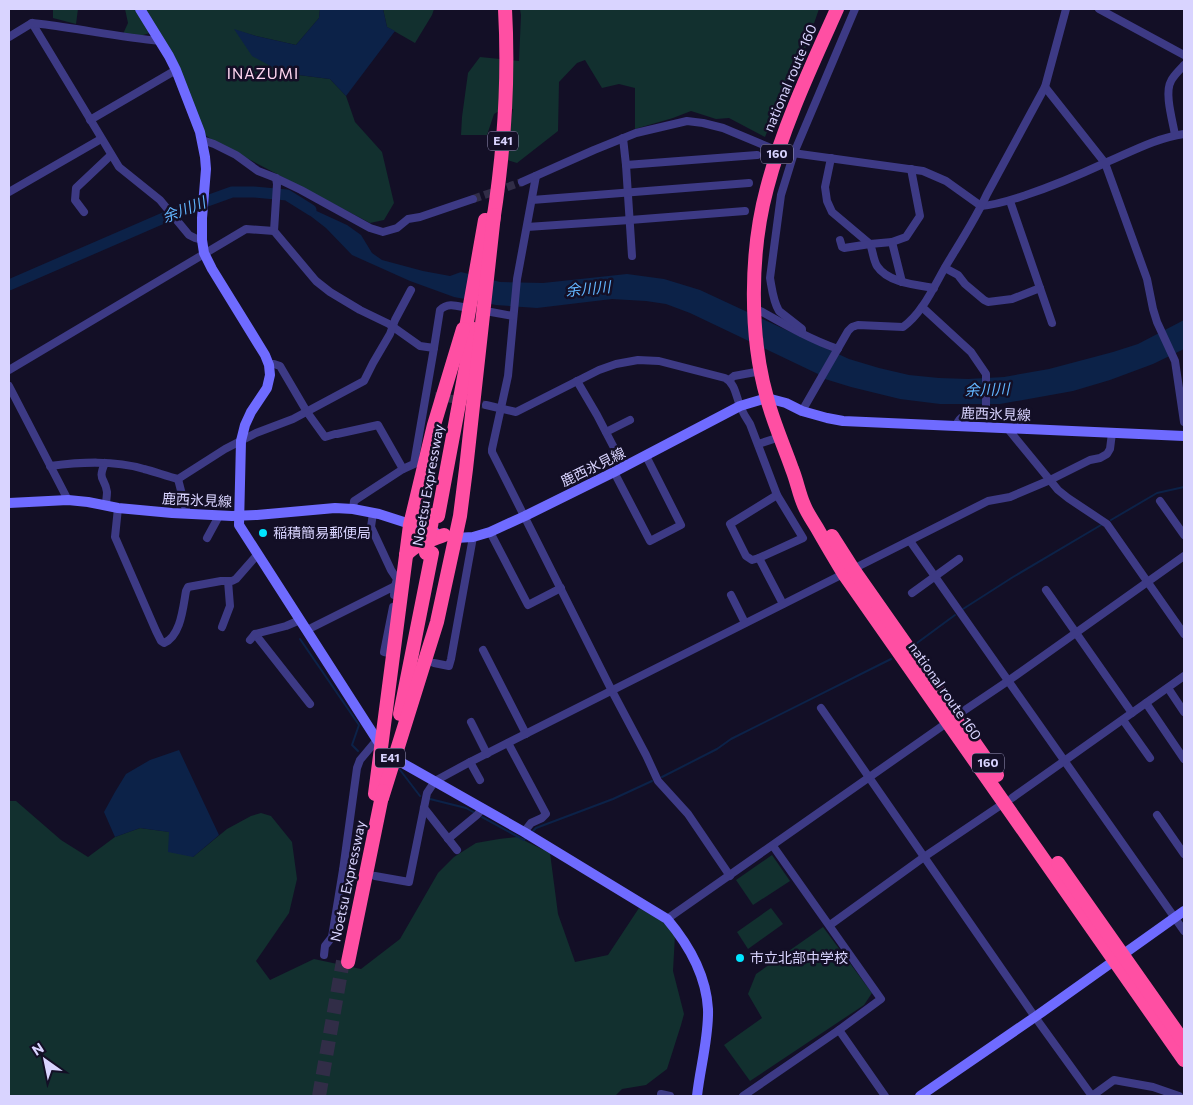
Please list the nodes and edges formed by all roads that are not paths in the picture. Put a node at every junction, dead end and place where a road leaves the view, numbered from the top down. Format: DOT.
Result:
graph roads {
  1 [pos="140,9"];
  2 [pos="499,9"];
  3 [pos="505,9"];
  4 [pos="837,9"];
  5 [pos="855,9"];
  6 [pos="1066,9"];
  7 [pos="1099,9"];
  8 [pos="32,23"];
  9 [pos="9,37"];
  10 [pos="160,41"];
  11 [pos="1184,55"];
  12 [pos="1184,65"];
  13 [pos="176,70"];
  14 [pos="1045,88"];
  15 [pos="90,120"];
  16 [pos="1184,134"];
  17 [pos="1175,135"];
  18 [pos="623,138"];
  19 [pos="101,139"];
  20 [pos="202,140"];
  21 [pos="778,151"];
  22 [pos="794,153"];
  23 [pos="111,155"];
  24 [pos="757,155"];
  25 [pos="831,158"];
  26 [pos="1105,163"];
  27 [pos="626,165"];
  28 [pos="911,169"];
  29 [pos="536,176"];
  30 [pos="276,181"];
  31 [pos="522,182"];
  32 [pos="749,183"];
  33 [pos="9,192"];
  34 [pos="628,192"];
  35 [pos="473,199"];
  36 [pos="532,200"];
  37 [pos="1010,201"];
  38 [pos="981,206"];
  39 [pos="745,211"];
  40 [pos="84,212"];
  41 [pos="630,220"];
  42 [pos="526,227"];
  43 [pos="274,230"];
  44 [pos="202,240"];
  45 [pos="840,240"];
  46 [pos="892,242"];
  47 [pos="870,244"];
  48 [pos="204,253"];
  49 [pos="632,256"];
  50 [pos="945,268"];
  51 [pos="482,273"];
  52 [pos="902,282"];
  53 [pos="934,288"];
  54 [pos="1040,288"];
  55 [pos="411,290"];
  56 [pos="922,307"];
  57 [pos="478,308"];
  58 [pos="755,308"];
  59 [pos="514,314"];
  60 [pos="1052,323"];
  61 [pos="393,326"];
  62 [pos="802,333"];
  63 [pos="434,348"];
  64 [pos="838,349"];
  65 [pos="269,365"];
  66 [pos="9,370"];
  67 [pos="761,371"];
  68 [pos="729,380"];
  69 [pos="577,381"];
  70 [pos="9,386"];
  71 [pos="426,394"];
  72 [pos="435,396"];
  73 [pos="767,398"];
  74 [pos="486,405"];
  75 [pos="740,406"];
  76 [pos="501,408"];
  77 [pos="802,411"];
  78 [pos="307,412"];
  79 [pos="630,420"];
  80 [pos="1184,422"];
  81 [pos="956,426"];
  82 [pos="1008,428"];
  83 [pos="606,432"];
  84 [pos="1112,433"];
  85 [pos="1184,436"];
  86 [pos="780,437"];
  87 [pos="241,441"];
  88 [pos="758,444"];
  89 [pos="646,456"];
  90 [pos="105,463"];
  91 [pos="50,466"];
  92 [pos="624,467"];
  93 [pos="403,469"];
  94 [pos="614,472"];
  95 [pos="178,480"];
  96 [pos="1050,480"];
  97 [pos="777,495"];
  98 [pos="68,500"];
  99 [pos="1160,501"];
  100 [pos="9,503"];
  101 [pos="106,505"];
  102 [pos="118,508"];
  103 [pos="353,509"];
  104 [pos="373,513"];
  105 [pos="187,514"];
  106 [pos="219,516"];
  107 [pos="240,516"];
  108 [pos="525,516"];
  109 [pos="410,525"];
  110 [pos="490,532"];
  111 [pos="1184,535"];
  112 [pos="449,536"];
  113 [pos="473,537"];
  114 [pos="207,538"];
  115 [pos="910,541"];
  116 [pos="258,554"];
  117 [pos="406,555"];
  118 [pos="1184,556"];
  119 [pos="759,558"];
  120 [pos="959,559"];
  121 [pos="848,572"];
  122 [pos="934,577"];
  123 [pos="228,581"];
  124 [pos="1148,581"];
  125 [pos="395,586"];
  126 [pos="561,588"];
  127 [pos="1046,590"];
  128 [pos="912,592"];
  129 [pos="732,595"];
  130 [pos="783,604"];
  131 [pos="300,620"];
  132 [pos="745,623"];
  133 [pos="222,627"];
  134 [pos="307,630"];
  135 [pos="1076,632"];
  136 [pos="1184,634"];
  137 [pos="483,650"];
  138 [pos="389,653"];
  139 [pos="434,662"];
  140 [pos="1184,676"];
  141 [pos="1008,681"];
  142 [pos="1168,688"];
  143 [pos="612,691"];
  144 [pos="310,704"];
  145 [pos="1146,704"];
  146 [pos="821,708"];
  147 [pos="1184,712"];
  148 [pos="1132,713"];
  149 [pos="952,719"];
  150 [pos="1123,720"];
  151 [pos="471,722"];
  152 [pos="526,734"];
  153 [pos="378,742"];
  154 [pos="508,743"];
  155 [pos="487,754"];
  156 [pos="1150,758"];
  157 [pos="1184,759"];
  158 [pos="397,760"];
  159 [pos="1064,761"];
  160 [pos="470,762"];
  161 [pos="869,778"];
  162 [pos="480,780"];
  163 [pos="434,781"];
  164 [pos="378,796"];
  165 [pos="1008,800"];
  166 [pos="424,808"];
  167 [pos="483,808"];
  168 [pos="1157,815"];
  169 [pos="524,832"];
  170 [pos="448,839"];
  171 [pos="773,846"];
  172 [pos="457,850"];
  173 [pos="1184,854"];
  174 [pos="924,857"];
  175 [pos="343,870"];
  176 [pos="353,872"];
  177 [pos="375,876"];
  178 [pos="730,876"];
  179 [pos="1184,911"];
  180 [pos="1175,918"];
  181 [pos="668,919"];
  182 [pos="830,925"];
  183 [pos="1184,931"];
  184 [pos="324,955"];
  185 [pos="1119,958"];
  186 [pos="346,962"];
  187 [pos="1035,1017"];
  188 [pos="839,1030"];
  189 [pos="1184,1042"];
  190 [pos="1184,1060"];
  191 [pos="661,1094"];
  192 [pos="670,1096"];
  193 [pos="697,1096"];
  194 [pos="744,1096"];
  195 [pos="885,1096"];
  196 [pos="920,1096"];
  197 [pos="1092,1096"];
  198 [pos="1179,1096"];
  1 -- 10 [label="street"];
  2 -- 51 [label="highway, Noetsu Expressway / E41"];
  3 -- 51 [label="highway, Noetsu Expressway / E41"];
  4 -- 21 [label="highway, national route 160 / 160"];
  5 -- 22 [label="street"];
  6 -- 14 [label="street"];
  7 -- 11 [label="street"];
  8 -- 9 [label="street"];
  8 -- 10 [label="street"];
  8 -- 15 [label="street"];
  10 -- 13 [label="street"];
  12 -- 17 [label="street"];
  13 -- 15 [label="street"];
  13 -- 20 [label="street"];
  14 -- 26 [label="street"];
  14 -- 38 [label="street"];
  15 -- 19 [label="street"];
  16 -- 17 [label="street"];
  17 -- 26 [label="street"];
  18 -- 21 [label="street"];
  18 -- 27 [label="street"];
  18 -- 29 [label="street"];
  19 -- 23 [label="street"];
  19 -- 33 [label="street"];
  20 -- 30 [label="street"];
  20 -- 44 [label="street"];
  21 -- 22 [label="street"];
  21 -- 58 [label="highway, national route 160 / 160"];
  22 -- 25 [label="street"];
  22 -- 62 [label="street"];
  23 -- 40 [label="street"];
  23 -- 44 [label="street"];
  24 -- 27 [label="street"];
  25 -- 28 [label="street"];
  25 -- 47 [label="street"];
  26 -- 37 [label="street"];
  26 -- 80 [label="street"];
  27 -- 34 [label="street"];
  28 -- 38 [label="street"];
  28 -- 46 [label="street"];
  29 -- 31 [label="street"];
  29 -- 36 [label="street"];
  30 -- 35 [label="street"];
  30 -- 43 [label="street"];
  32 -- 34 [label="street"];
  34 -- 36 [label="street"];
  34 -- 41 [label="street"];
  36 -- 42 [label="street"];
  37 -- 38 [label="street"];
  37 -- 54 [label="street"];
  38 -- 50 [label="street"];
  39 -- 41 [label="street"];
  41 -- 42 [label="street"];
  41 -- 49 [label="street"];
  42 -- 59 [label="street"];
  43 -- 48 [label="street"];
  43 -- 61 [label="street"];
  44 -- 48 [label="street"];
  45 -- 47 [label="street"];
  46 -- 47 [label="street"];
  46 -- 52 [label="street"];
  47 -- 52 [label="street"];
  48 -- 65 [label="street"];
  48 -- 66 [label="street"];
  50 -- 53 [label="street"];
  50 -- 54 [label="street"];
  51 -- 57 [label="highway, Noetsu Expressway / E41"];
  52 -- 53 [label="street"];
  53 -- 56 [label="street"];
  54 -- 60 [label="street"];
  55 -- 61 [label="street"];
  56 -- 64 [label="street"];
  56 -- 81 [label="street"];
  57 -- 59 [label="street"];
  57 -- 63 [label="street"];
  57 -- 109 [label="highway"];
  57 -- 112 [label="highway"];
  57 -- 164 [label="highway, Noetsu Expressway / E41"];
  58 -- 62 [label="street"];
  58 -- 67 [label="highway, national route 160 / 160"];
  59 -- 76 [label="street"];
  61 -- 63 [label="street"];
  61 -- 78 [label="street"];
  62 -- 64 [label="street"];
  63 -- 71 [label="street"];
  64 -- 77 [label="street"];
  65 -- 78 [label="street"];
  65 -- 87 [label="street"];
  67 -- 68 [label="street"];
  67 -- 73 [label="highway, national route 160 / 160"];
  68 -- 69 [label="street"];
  68 -- 75 [label="street"];
  69 -- 76 [label="street"];
  69 -- 83 [label="street"];
  70 -- 91 [label="street"];
  71 -- 72 [label="street"];
  71 -- 93 [label="street"];
  73 -- 75 [label="street, 鹿西氷見線"];
  73 -- 77 [label="street, 鹿西氷見線"];
  73 -- 86 [label="highway, national route 160 / 160"];
  74 -- 76 [label="street"];
  75 -- 88 [label="street"];
  75 -- 89 [label="street, 鹿西氷見線"];
  76 -- 108 [label="street"];
  77 -- 81 [label="street, 鹿西氷見線"];
  78 -- 87 [label="street"];
  78 -- 93 [label="street"];
  79 -- 83 [label="street"];
  81 -- 82 [label="street, 鹿西氷見線"];
  82 -- 84 [label="street, 鹿西氷見線"];
  82 -- 96 [label="street"];
  83 -- 92 [label="street"];
  84 -- 85 [label="street, 鹿西氷見線"];
  84 -- 96 [label="street"];
  86 -- 88 [label="street"];
  86 -- 121 [label="highway, national route 160 / 160"];
  87 -- 95 [label="street"];
  87 -- 107 [label="street"];
  88 -- 97 [label="street"];
  89 -- 92 [label="street, 鹿西氷見線"];
  89 -- 94 [label="street"];
  90 -- 91 [label="street"];
  90 -- 95 [label="street"];
  90 -- 101 [label="street"];
  91 -- 98 [label="street"];
  92 -- 94 [label="street, 鹿西氷見線"];
  93 -- 103 [label="street"];
  94 -- 108 [label="street, 鹿西氷見線"];
  95 -- 105 [label="street"];
  96 -- 115 [label="street"];
  96 -- 124 [label="street"];
  97 -- 119 [label="street"];
  97 -- 119 [label="street"];
  98 -- 100 [label="street, 鹿西氷見線"];
  98 -- 101 [label="street, 鹿西氷見線"];
  99 -- 111 [label="street"];
  101 -- 102 [label="street, 鹿西氷見線"];
  102 -- 105 [label="street, 鹿西氷見線"];
  102 -- 123 [label="street"];
  103 -- 104 [label="street, 鹿西氷見線"];
  103 -- 107 [label="street, 鹿西氷見線"];
  104 -- 109 [label="street, 鹿西氷見線"];
  104 -- 125 [label="street"];
  105 -- 106 [label="street, 鹿西氷見線"];
  106 -- 107 [label="street, 鹿西氷見線"];
  106 -- 114 [label="street"];
  107 -- 116 [label="street"];
  108 -- 110 [label="street, 鹿西氷見線"];
  108 -- 126 [label="street"];
  109 -- 112 [label="street, 鹿西氷見線"];
  109 -- 117 [label="highway"];
  110 -- 113 [label="street, 鹿西氷見線"];
  110 -- 126 [label="street"];
  112 -- 113 [label="street, 鹿西氷見線"];
  112 -- 117 [label="highway"];
  112 -- 164 [label="highway"];
  113 -- 139 [label="street"];
  115 -- 121 [label="street"];
  115 -- 122 [label="street"];
  116 -- 123 [label="street"];
  116 -- 131 [label="street"];
  117 -- 164 [label="highway"];
  118 -- 124 [label="street"];
  119 -- 130 [label="street"];
  120 -- 122 [label="street"];
  121 -- 130 [label="street"];
  121 -- 149 [label="highway, national route 160 / 160"];
  122 -- 128 [label="street"];
  122 -- 141 [label="street"];
  123 -- 133 [label="street"];
  124 -- 135 [label="street"];
  124 -- 136 [label="street"];
  125 -- 134 [label="street"];
  125 -- 138 [label="street"];
  126 -- 143 [label="street"];
  127 -- 135 [label="street"];
  129 -- 132 [label="street"];
  130 -- 132 [label="street"];
  131 -- 134 [label="street"];
  131 -- 144 [label="street"];
  132 -- 143 [label="street"];
  134 -- 153 [label="street"];
  135 -- 141 [label="street"];
  135 -- 148 [label="street"];
  137 -- 152 [label="street"];
  140 -- 142 [label="street"];
  141 -- 149 [label="street"];
  141 -- 159 [label="street"];
  142 -- 145 [label="street"];
  142 -- 147 [label="street"];
  143 -- 152 [label="street"];
  143 -- 178 [label="street"];
  145 -- 148 [label="street"];
  145 -- 157 [label="street"];
  146 -- 161 [label="street"];
  148 -- 150 [label="street"];
  149 -- 161 [label="street"];
  149 -- 165 [label="highway, national route 160 / 160"];
  150 -- 156 [label="street"];
  150 -- 159 [label="street"];
  151 -- 155 [label="street"];
  152 -- 154 [label="street"];
  153 -- 175 [label="street"];
  154 -- 155 [label="street"];
  154 -- 169 [label="street"];
  155 -- 160 [label="street"];
  158 -- 163 [label="street"];
  159 -- 165 [label="street"];
  159 -- 180 [label="street"];
  160 -- 162 [label="street"];
  160 -- 163 [label="street"];
  161 -- 171 [label="street"];
  161 -- 174 [label="street"];
  163 -- 166 [label="street"];
  163 -- 167 [label="street"];
  164 -- 186 [label="highway, Noetsu Expressway / E41"];
  165 -- 174 [label="street"];
  165 -- 185 [label="highway, national route 160 / 160"];
  166 -- 170 [label="street"];
  166 -- 177 [label="street"];
  167 -- 169 [label="street"];
  167 -- 170 [label="street"];
  168 -- 173 [label="street"];
  169 -- 181 [label="street"];
  170 -- 172 [label="street"];
  171 -- 178 [label="street"];
  171 -- 182 [label="street"];
  174 -- 182 [label="street"];
  174 -- 187 [label="street"];
  175 -- 176 [label="street"];
  175 -- 184 [label="street"];
  178 -- 181 [label="street"];
  179 -- 180 [label="street"];
  180 -- 183 [label="street"];
  180 -- 185 [label="street"];
  181 -- 193 [label="street"];
  182 -- 188 [label="street"];
  185 -- 187 [label="street"];
  185 -- 189 [label="highway, national route 160 / 160"];
  185 -- 190 [label="highway, national route 160 / 160"];
  187 -- 196 [label="street"];
  187 -- 197 [label="street"];
  188 -- 194 [label="street"];
  188 -- 195 [label="street"];
  191 -- 192 [label="street"];
  197 -- 198 [label="street"];
}
